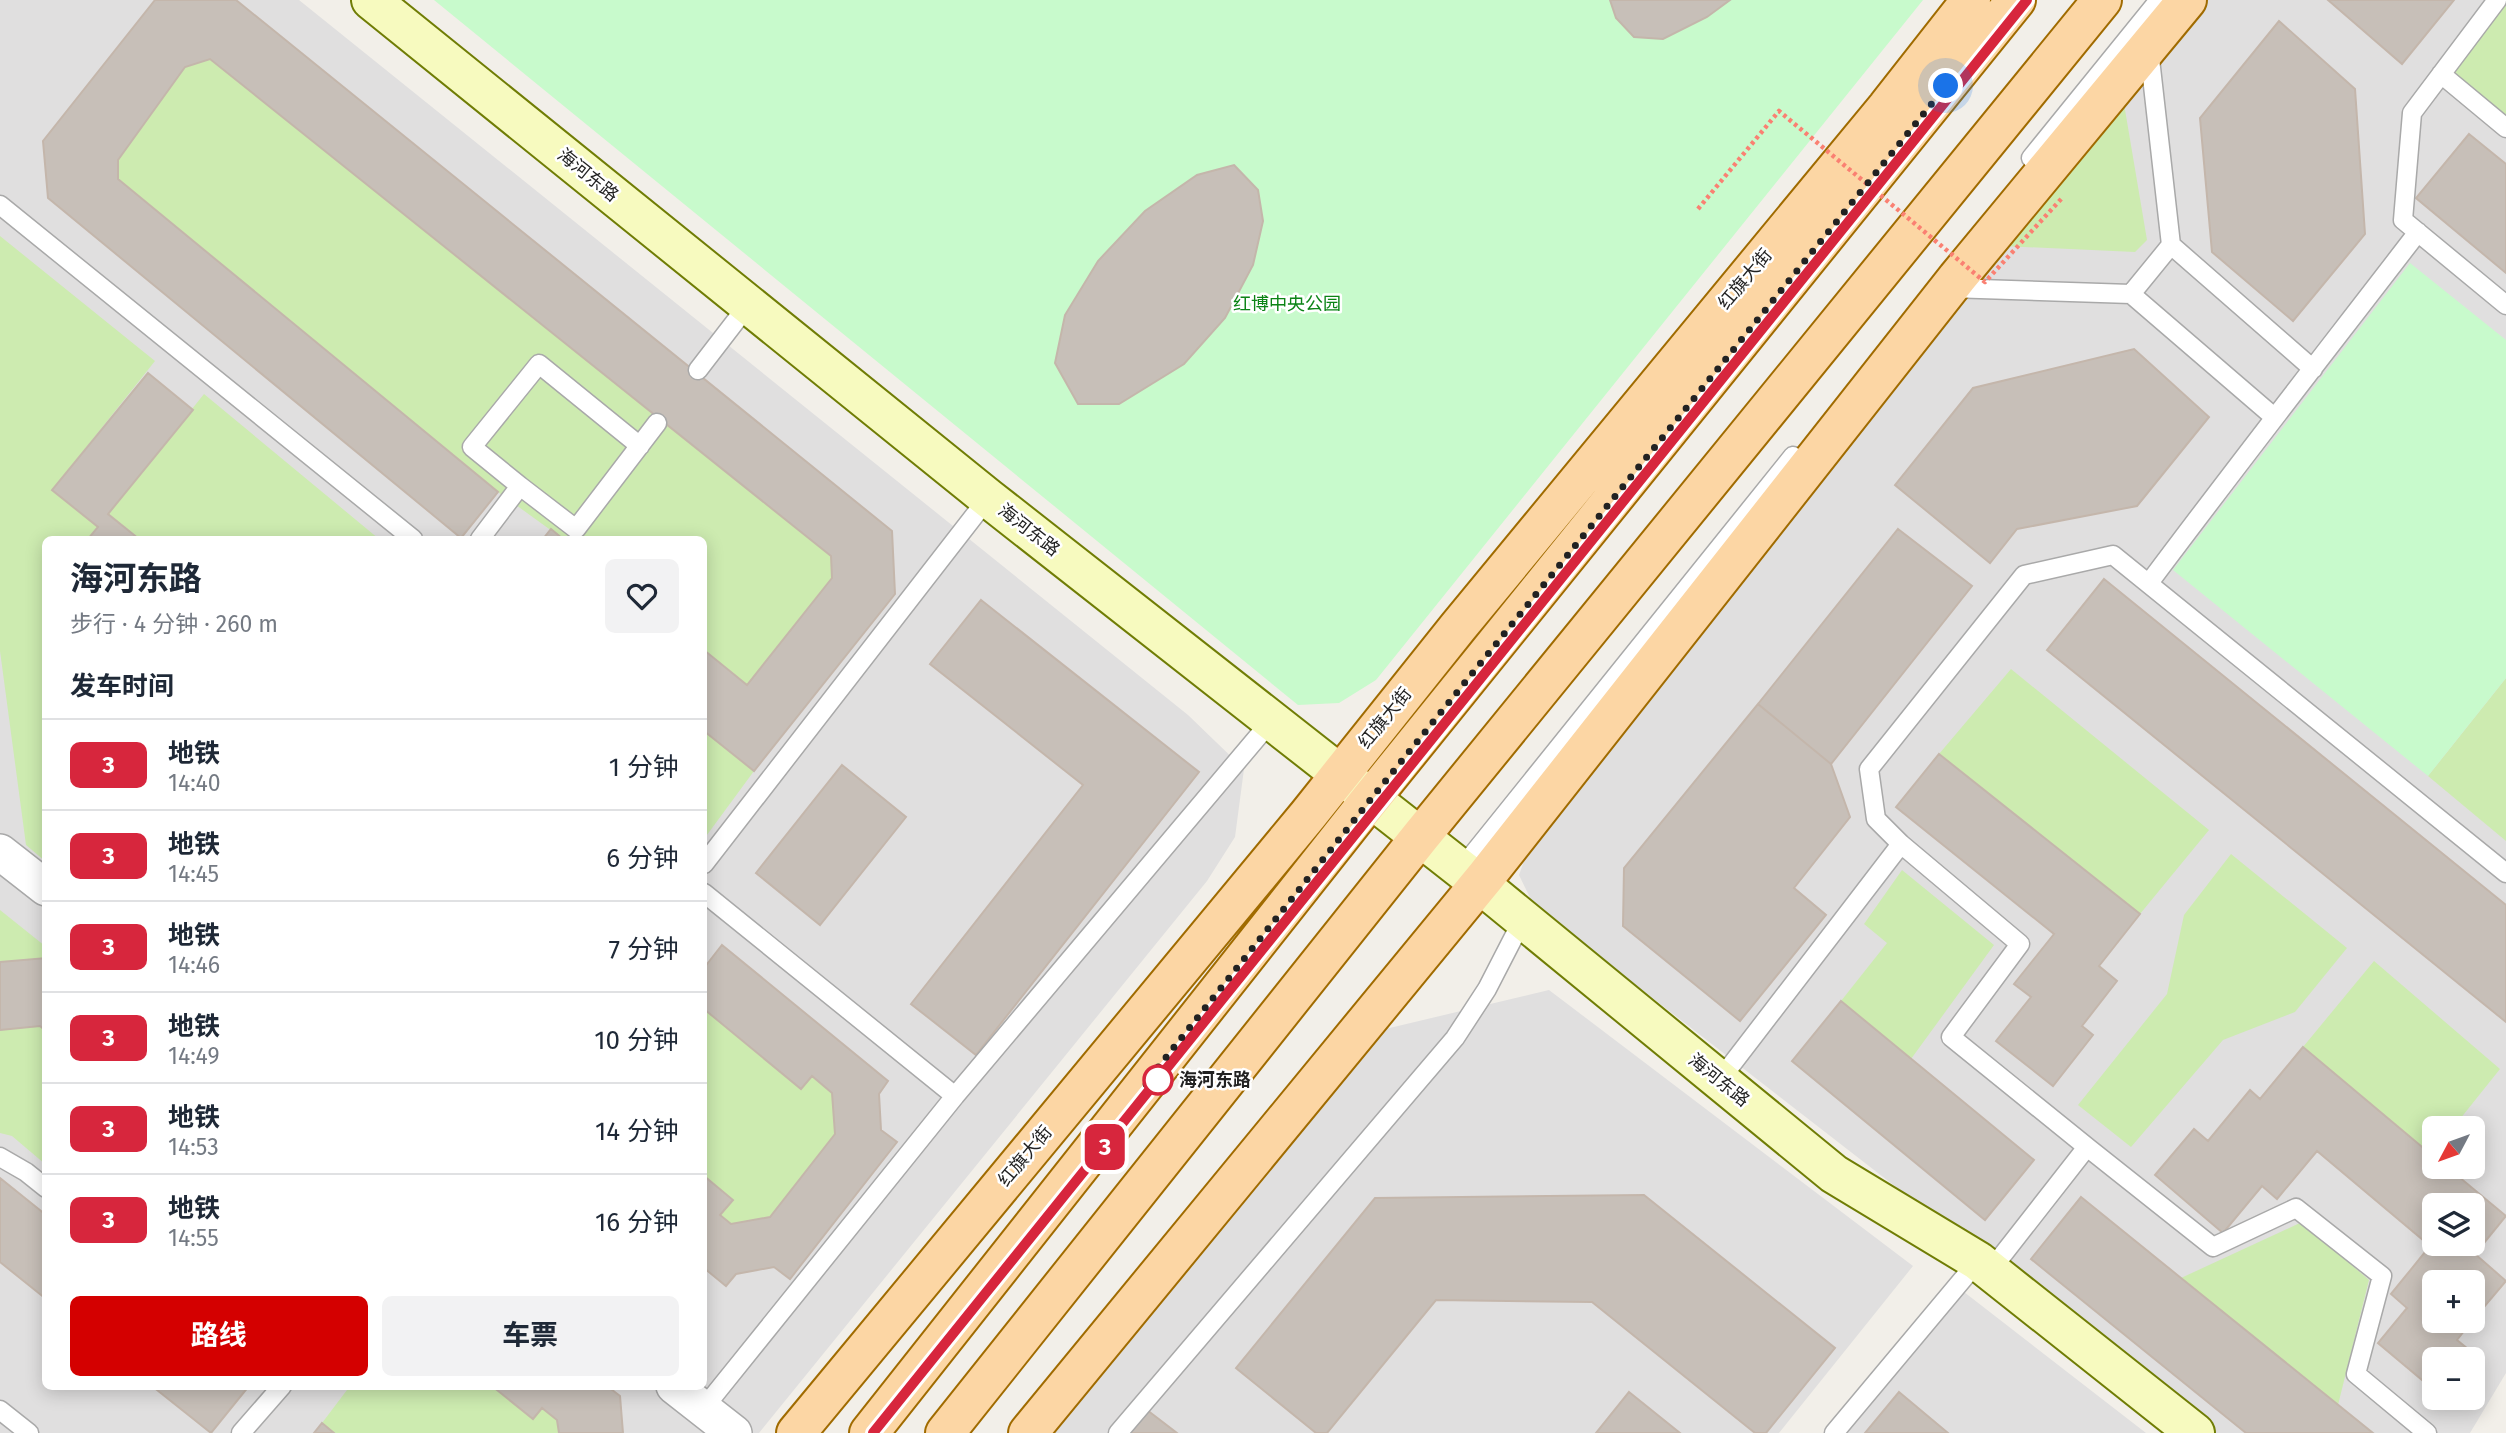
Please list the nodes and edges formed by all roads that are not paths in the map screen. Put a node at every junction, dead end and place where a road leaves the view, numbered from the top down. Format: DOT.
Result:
graph roads {
  1 [pos="371,0"];
  2 [pos="1971,0"];
  3 [pos="2016,0"];
  4 [pos="2102,0"];
  5 [pos="2158,0"];
  6 [pos="2187,0"];
  7 [pos="2497,0"];
  8 [pos="2147,32"];
  9 [pos="2441,74"];
  10 [pos="2506,128"];
  11 [pos="2023,169"];
  12 [pos="0,205"];
  13 [pos="2418,232"];
  14 [pos="1971,234"];
  15 [pos="2171,245"];
  16 [pos="1938,288"];
  17 [pos="2131,294"];
  18 [pos="748,305"];
  19 [pos="2506,305"];
  20 [pos="1902,320"];
  21 [pos="2313,369"];
  22 [pos="698,370"];
  23 [pos="2274,417"];
  24 [pos="657,424"];
  25 [pos="1807,439"];
  26 [pos="640,446"];
  27 [pos="520,486"];
  28 [pos="988,498"];
  29 [pos="409,536"];
  30 [pos="482,536"];
  31 [pos="2149,583"];
  32 [pos="1272,720"];
  33 [pos="1340,774"];
  34 [pos="1371,799"];
  35 [pos="1420,837"];
  36 [pos="1901,844"];
  37 [pos="0,852"];
  38 [pos="707,860"];
  39 [pos="2506,873"];
  40 [pos="1470,876"];
  41 [pos="42,885"];
  42 [pos="707,895"];
  43 [pos="1523,919"];
  44 [pos="1719,1081"];
  45 [pos="955,1096"];
  46 [pos="2087,1147"];
  47 [pos="0,1157"];
  48 [pos="42,1185"];
  49 [pos="1984,1266"];
  50 [pos="279,1390"];
  51 [pos="679,1390"];
  52 [pos="704,1409"];
  53 [pos="0,1410"];
  54 [pos="29,1433"];
  55 [pos="241,1433"];
  56 [pos="734,1433"];
  57 [pos="796,1433"];
  58 [pos="869,1433"];
  59 [pos="945,1433"];
  60 [pos="1028,1433"];
  61 [pos="1118,1433"];
  62 [pos="1833,1433"];
  63 [pos="2195,1433"];
  64 [pos="2427,1433"];
  1 -- 18 [label="street, 海河东路"];
  2 -- 33 [label="main road, 红旗大街"];
  3 -- 34 [label="main road, 红旗大街"];
  4 -- 35 [label="main road"];
  5 -- 8 [label="lane"];
  6 -- 8 [label="main road"];
  7 -- 9 [label="lane"];
  8 -- 11 [label="lane"];
  8 -- 15 [label="lane"];
  8 -- 16 [label="main road"];
  9 -- 10 [label="lane"];
  9 -- 13 [label="lane"];
  12 -- 29 [label="lane"];
  13 -- 19 [label="lane"];
  13 -- 21 [label="lane"];
  14 -- 16 [label="lane"];
  15 -- 17 [label="lane"];
  15 -- 21 [label="lane"];
  16 -- 17 [label="lane"];
  16 -- 20 [label="lane"];
  16 -- 40 [label="main road"];
  17 -- 23 [label="lane"];
  18 -- 22 [label="lane"];
  18 -- 28 [label="street, 海河东路"];
  21 -- 23 [label="lane"];
  23 -- 31 [label="lane"];
  24 -- 26 [label="lane"];
  25 -- 40 [label="lane"];
  26 -- 27 [label="lane"];
  26 -- 27 [label="lane"];
  27 -- 30 [label="lane"];
  28 -- 32 [label="street, 海河东路"];
  28 -- 38 [label="lane"];
  31 -- 36 [label="lane"];
  31 -- 39 [label="lane"];
  32 -- 33 [label="street, 海河东路"];
  32 -- 45 [label="lane"];
  33 -- 34 [label="street, 海河东路"];
  33 -- 57 [label="main road, 红旗大街"];
  34 -- 35 [label="street, 海河东路"];
  34 -- 58 [label="main road, 红旗大街"];
  35 -- 40 [label="street, 海河东路"];
  35 -- 59 [label="main road"];
  36 -- 44 [label="lane"];
  36 -- 46 [label="lane"];
  37 -- 41 [label="street"];
  40 -- 43 [label="street, 海河东路"];
  40 -- 60 [label="main road"];
  42 -- 45 [label="lane"];
  43 -- 44 [label="street, 海河东路"];
  43 -- 61 [label="lane"];
  44 -- 49 [label="street, 海河东路"];
  45 -- 52 [label="lane"];
  46 -- 49 [label="lane"];
  46 -- 64 [label="lane"];
  47 -- 48 [label="lane"];
  49 -- 62 [label="lane"];
  49 -- 63 [label="street, 海河东路"];
  50 -- 55 [label="lane"];
  51 -- 52 [label="street"];
  52 -- 56 [label="street"];
  53 -- 54 [label="lane"];
}
